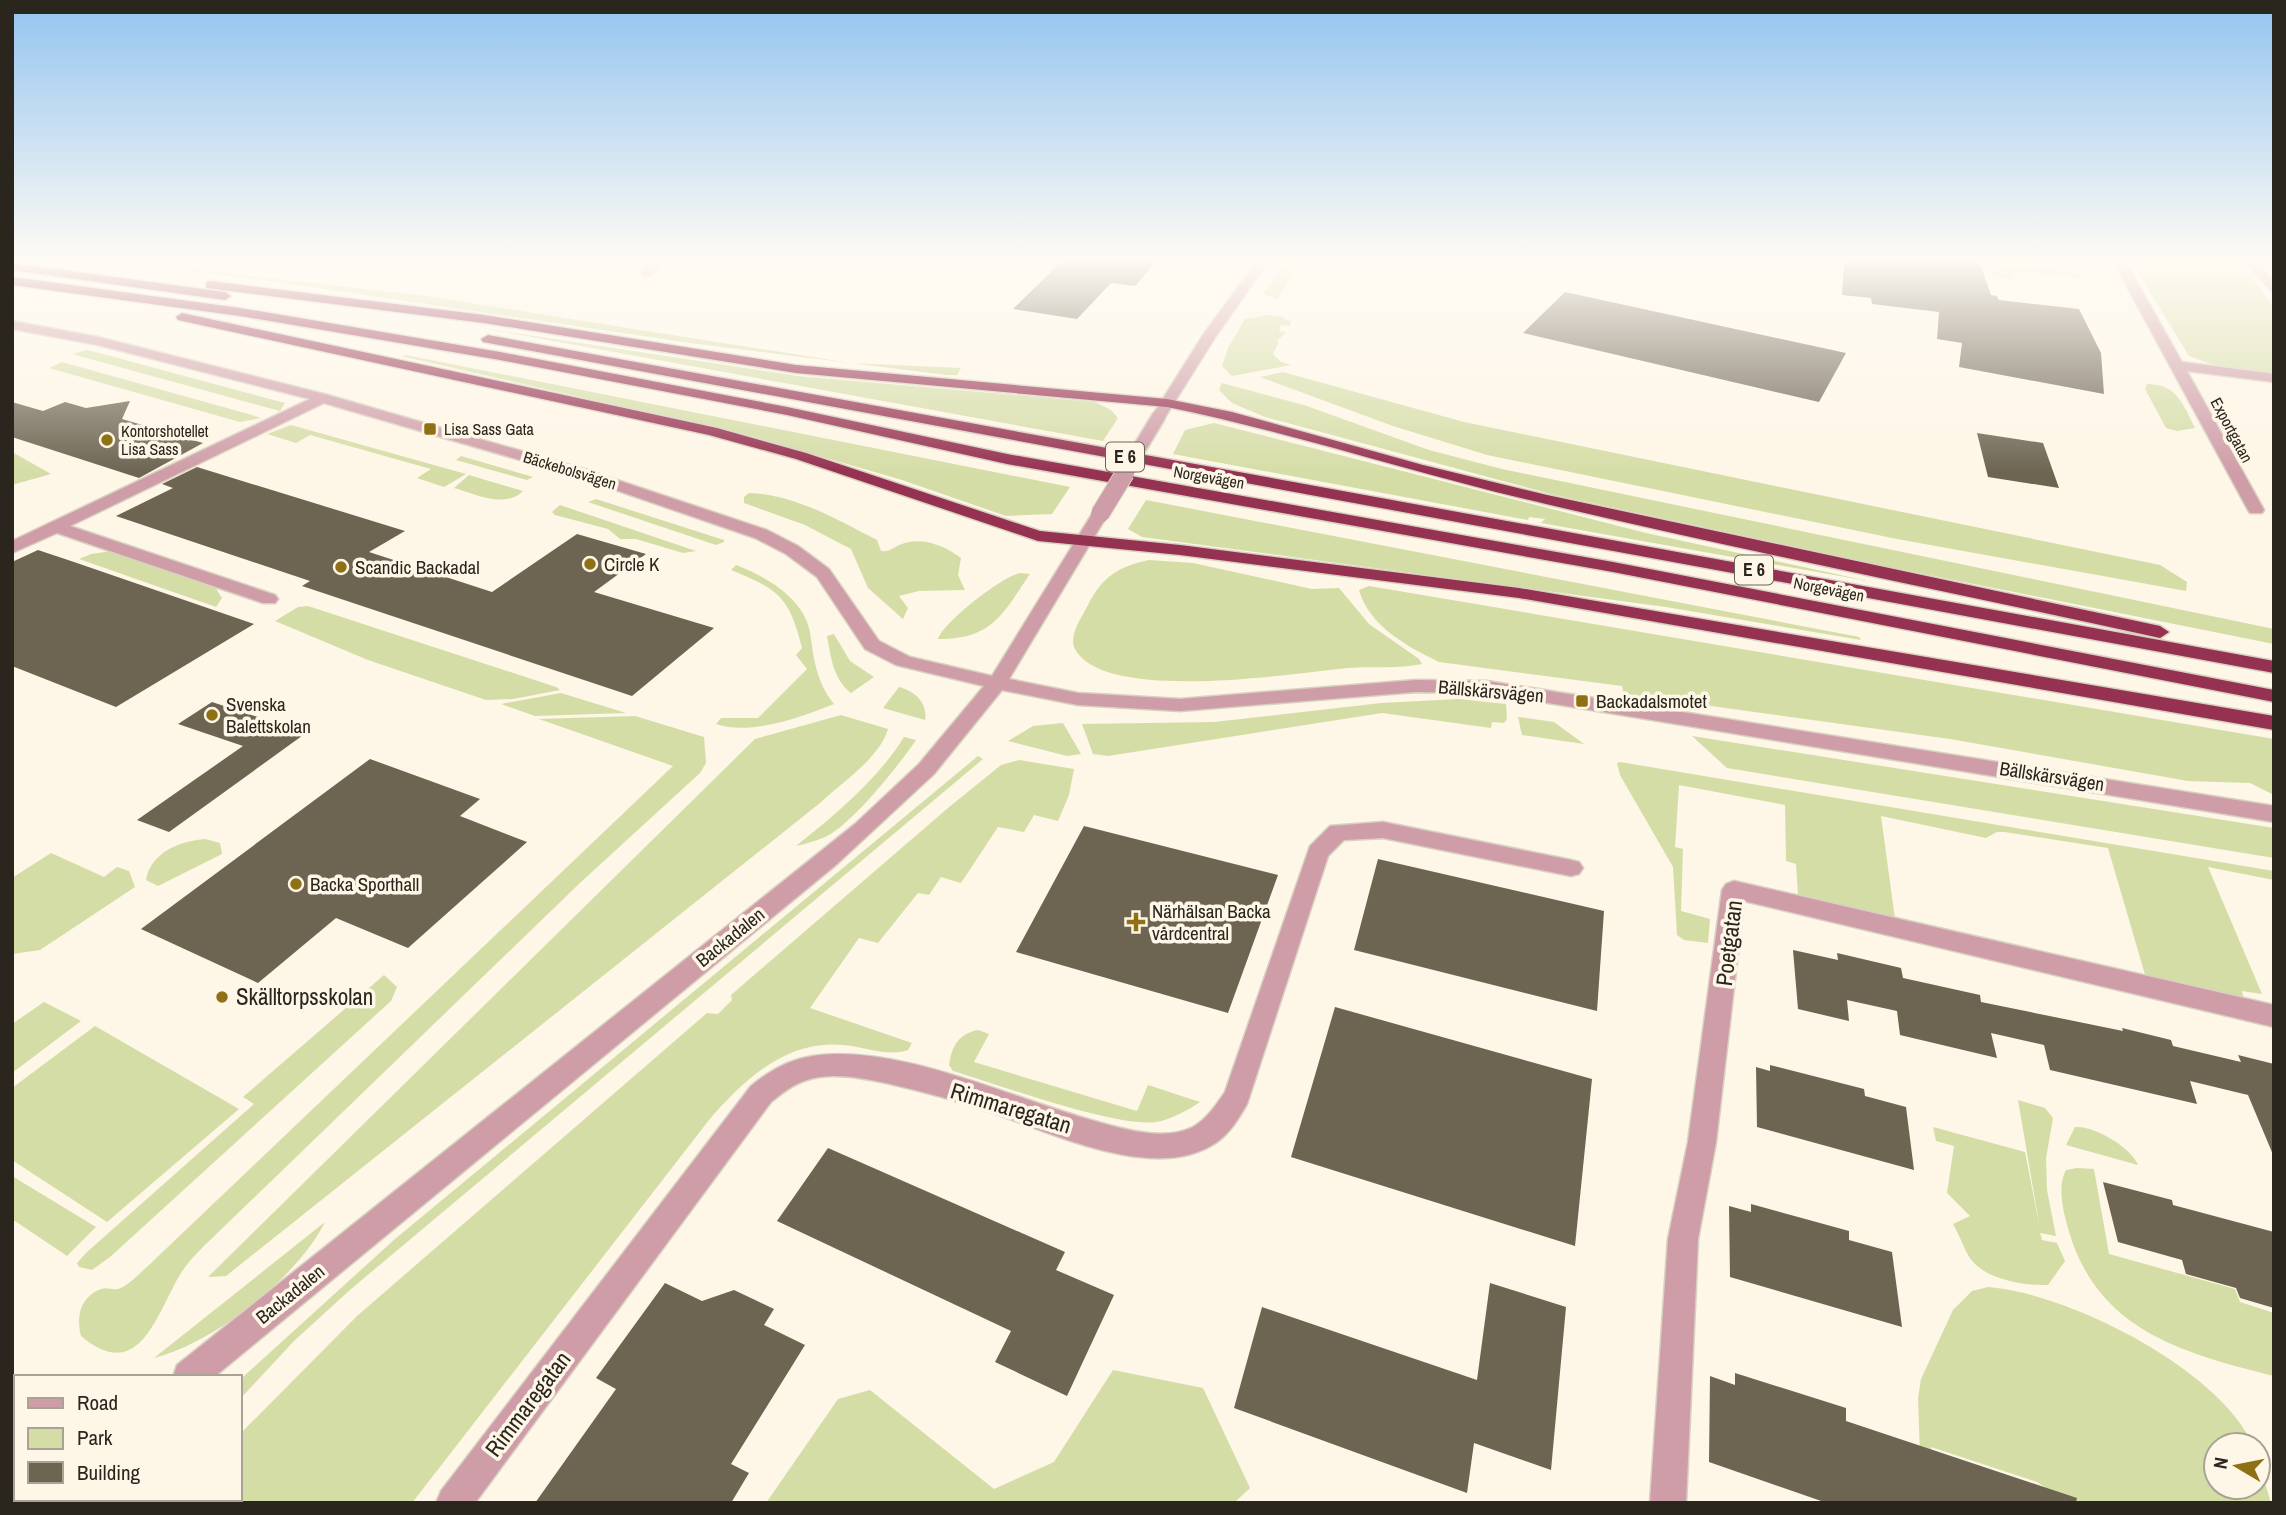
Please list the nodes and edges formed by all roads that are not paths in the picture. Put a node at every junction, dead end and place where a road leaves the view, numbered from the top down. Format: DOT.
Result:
graph roads {
  1 [pos="48,332"];
  2 [pos="250,332"];
  3 [pos="355,332"];
  4 [pos="440,332"];
  5 [pos="554,332"];
  6 [pos="1212,332"];
  7 [pos="2158,332"];
  8 [pos="2177,366"];
  9 [pos="2274,378"];
  10 [pos="323,398"];
  11 [pos="1163,410"];
  12 [pos="2256,510"];
  13 [pos="56,527"];
  14 [pos="1084,541"];
  15 [pos="12,548"];
  16 [pos="269,599"];
  17 [pos="2274,656"];
  18 [pos="2274,667"];
  19 [pos="996,682"];
  20 [pos="2274,696"];
  21 [pos="2274,723"];
  22 [pos="2274,814"];
  23 [pos="1571,867"];
  24 [pos="2274,1016"];
  25 [pos="191,1375"];
  26 [pos="453,1503"];
  27 [pos="1668,1503"];
  1 -- 10 [label="street, Bäckebolsvägen"];
  2 -- 14 [label="highway"];
  3 -- 20 [label="highway, Norgevägen / E 6"];
  4 -- 18 [label="highway, Norgevägen / E 6"];
  5 -- 11 [label="highway"];
  6 -- 11 [label="street, Backadalen"];
  7 -- 8 [label="street, Exportgatan"];
  8 -- 9 [label="street, Exportgatan"];
  8 -- 12 [label="street, Exportgatan"];
  10 -- 13 [label="street"];
  10 -- 19 [label="street, Bäckebolsvägen"];
  11 -- 14 [label="street, Backadalen, bridge"];
  11 -- 17 [label="highway"];
  13 -- 15 [label="street"];
  13 -- 16 [label="street"];
  14 -- 19 [label="street, Backadalen"];
  14 -- 21 [label="highway"];
  19 -- 22 [label="street, Bällskärsvägen"];
  19 -- 25 [label="street, Backadalen"];
  23 -- 26 [label="street, Rimmaregatan"];
  24 -- 27 [label="street, Poetgatan"];
}
